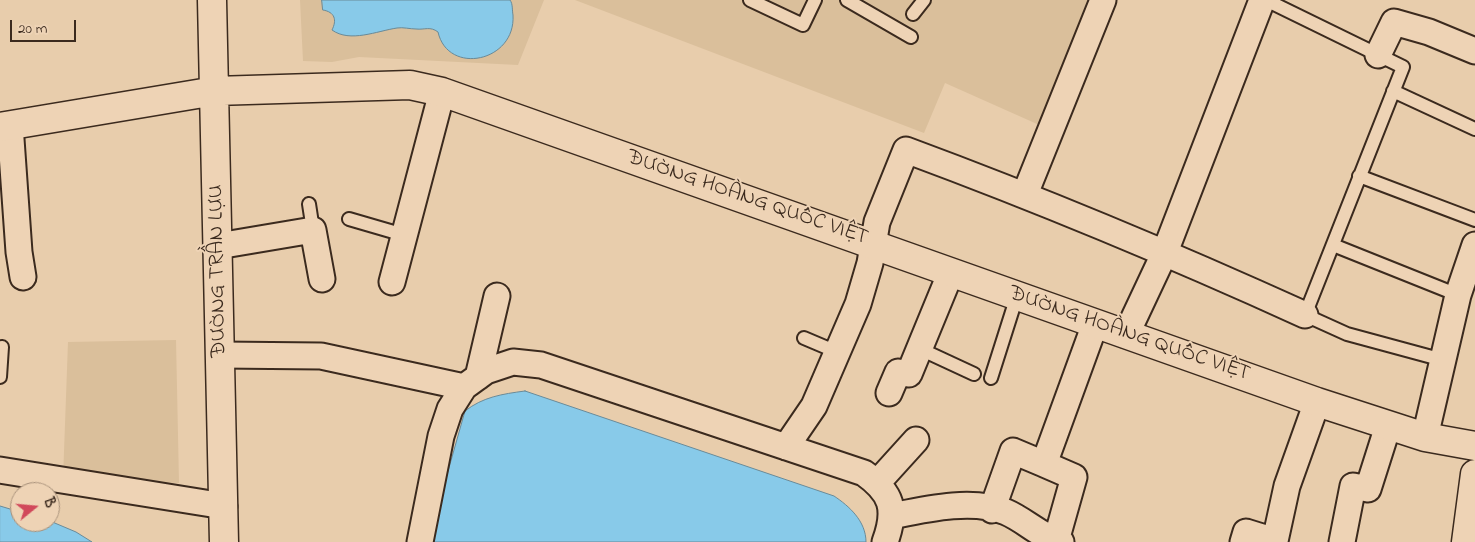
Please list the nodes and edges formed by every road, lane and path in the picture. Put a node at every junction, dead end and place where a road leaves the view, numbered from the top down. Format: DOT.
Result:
graph roads {
  1 [pos="212,0"];
  2 [pos="750,0"];
  3 [pos="815,0"];
  4 [pos="847,0"];
  5 [pos="924,0"];
  6 [pos="1103,0"];
  7 [pos="1262,0"];
  8 [pos="1266,0"];
  9 [pos="913,14"];
  10 [pos="911,37"];
  11 [pos="1475,51"];
  12 [pos="1378,55"];
  13 [pos="215,91"];
  14 [pos="1393,91"];
  15 [pos="442,92"];
  16 [pos="5,126"];
  17 [pos="1475,129"];
  18 [pos="1359,176"];
  19 [pos="1025,194"];
  20 [pos="309,204"];
  21 [pos="349,219"];
  22 [pos="1475,220"];
  23 [pos="313,230"];
  24 [pos="404,235"];
  25 [pos="872,243"];
  26 [pos="1332,245"];
  27 [pos="1475,245"];
  28 [pos="218,246"];
  29 [pos="1165,252"];
  30 [pos="951,272"];
  31 [pos="23,277"];
  32 [pos="322,279"];
  33 [pos="392,282"];
  34 [pos="1458,295"];
  35 [pos="497,296"];
  36 [pos="1017,296"];
  37 [pos="1305,315"];
  38 [pos="1095,324"];
  39 [pos="1126,335"];
  40 [pos="804,338"];
  41 [pos="2,347"];
  42 [pos="918,348"];
  43 [pos="837,352"];
  44 [pos="221,355"];
  45 [pos="1443,360"];
  46 [pos="974,374"];
  47 [pos="0,377"];
  48 [pos="991,378"];
  49 [pos="471,382"];
  50 [pos="889,393"];
  51 [pos="1317,402"];
  52 [pos="1388,426"];
  53 [pos="1424,437"];
  54 [pos="916,440"];
  55 [pos="1475,446"];
  56 [pos="786,447"];
  57 [pos="1044,464"];
  58 [pos="0,470"];
  59 [pos="1475,474"];
  60 [pos="877,483"];
  61 [pos="224,506"];
  62 [pos="992,510"];
  63 [pos="892,516"];
  64 [pos="1058,541"];
  65 [pos="224,542"];
  66 [pos="420,542"];
  67 [pos="885,542"];
  68 [pos="1243,542"];
  69 [pos="1342,542"];
  70 [pos="1466,542"];
  1 -- 13 [label="main road, ĐƯỜNG TRẦN LỰU"];
  2 -- 3 [label="lane"];
  4 -- 10 [label="lane"];
  5 -- 9 [label="lane"];
  6 -- 19 [label="street"];
  7 -- 29 [label="street"];
  8 -- 12 [label="lane"];
  11 -- 12 [label="street"];
  12 -- 14 [label="lane"];
  13 -- 15 [label="main road, ĐƯỜNG HOÀNG QUỐC VIỆT"];
  13 -- 16 [label="main road, ĐƯỜNG HOÀNG QUỐC VIỆT"];
  13 -- 28 [label="main road, ĐƯỜNG TRẦN LỰU"];
  14 -- 17 [label="lane"];
  14 -- 18 [label="lane"];
  15 -- 24 [label="street"];
  15 -- 25 [label="main road, ĐƯỜNG HOÀNG QUỐC VIỆT"];
  16 -- 31 [label="street"];
  18 -- 22 [label="lane"];
  18 -- 26 [label="lane"];
  19 -- 25 [label="street"];
  19 -- 29 [label="street"];
  20 -- 23 [label="lane"];
  21 -- 24 [label="lane"];
  23 -- 28 [label="street"];
  23 -- 32 [label="street"];
  24 -- 33 [label="street"];
  25 -- 30 [label="main road, ĐƯỜNG HOÀNG QUỐC VIỆT"];
  25 -- 43 [label="street"];
  26 -- 34 [label="lane"];
  26 -- 37 [label="lane"];
  27 -- 34 [label="street"];
  28 -- 44 [label="main road, ĐƯỜNG TRẦN LỰU"];
  29 -- 37 [label="street"];
  29 -- 39 [label="street"];
  30 -- 36 [label="main road, ĐƯỜNG HOÀNG QUỐC VIỆT"];
  30 -- 42 [label="street"];
  34 -- 45 [label="street"];
  35 -- 49 [label="street"];
  36 -- 38 [label="main road, ĐƯỜNG HOÀNG QUỐC VIỆT"];
  36 -- 48 [label="lane"];
  37 -- 45 [label="lane"];
  38 -- 39 [label="main road, ĐƯỜNG HOÀNG QUỐC VIỆT"];
  38 -- 57 [label="street"];
  39 -- 51 [label="main road, ĐƯỜNG HOÀNG QUỐC VIỆT"];
  40 -- 43 [label="lane"];
  41 -- 47 [label="lane"];
  42 -- 46 [label="lane"];
  42 -- 50 [label="street"];
  43 -- 56 [label="street"];
  44 -- 49 [label="street"];
  44 -- 61 [label="main road, ĐƯỜNG TRẦN LỰU"];
  45 -- 53 [label="street"];
  49 -- 56 [label="street"];
  49 -- 66 [label="street"];
  51 -- 52 [label="main road, ĐƯỜNG HOÀNG QUỐC VIỆT"];
  51 -- 68 [label="street"];
  52 -- 53 [label="main road, ĐƯỜNG HOÀNG QUỐC VIỆT"];
  52 -- 69 [label="street"];
  53 -- 55 [label="main road, ĐƯỜNG HOÀNG QUỐC VIỆT"];
  54 -- 60 [label="street"];
  56 -- 60 [label="street"];
  57 -- 62 [label="street"];
  57 -- 64 [label="street"];
  58 -- 61 [label="street"];
  59 -- 70 [label="main road"];
  60 -- 63 [label="street"];
  61 -- 65 [label="main road, ĐƯỜNG TRẦN LỰU"];
  62 -- 63 [label="street"];
  62 -- 64 [label="street"];
  63 -- 67 [label="street"];
}
